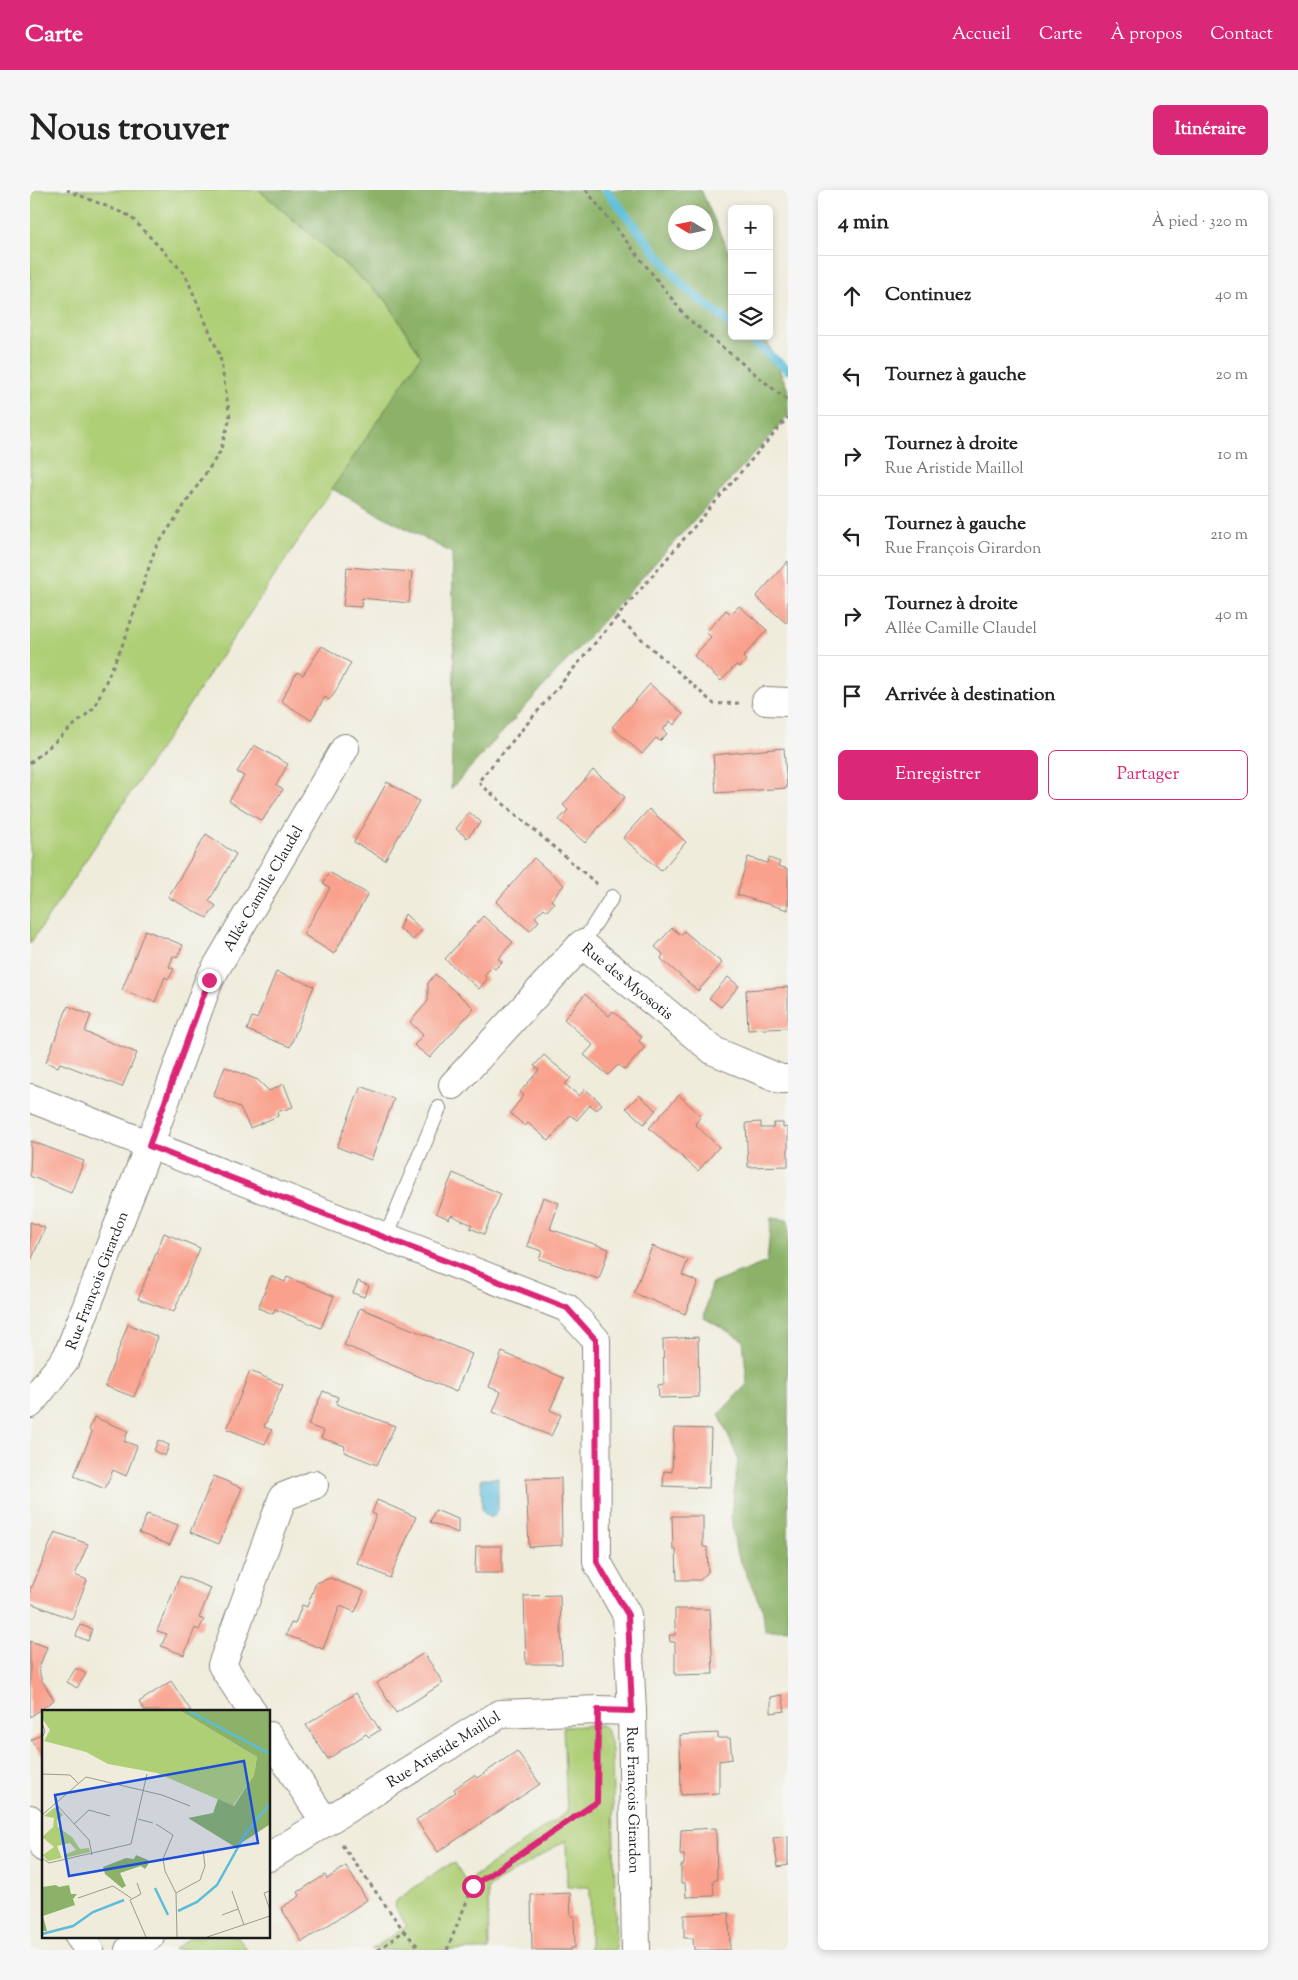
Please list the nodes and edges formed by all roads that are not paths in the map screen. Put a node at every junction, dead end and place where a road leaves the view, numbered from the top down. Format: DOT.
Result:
graph roads {
  1 [pos="345,748"];
  2 [pos="612,897"];
  3 [pos="582,944"];
  4 [pos="788,1079"];
  5 [pos="453,1085"];
  6 [pos="30,1098"];
  7 [pos="439,1108"];
  8 [pos="149,1146"];
  9 [pos="386,1238"];
  10 [pos="30,1404"];
  11 [pos="314,1485"];
  12 [pos="251,1710"];
  13 [pos="632,1711"];
  14 [pos="270,1738"];
  15 [pos="30,1819"];
  16 [pos="325,1822"];
  17 [pos="42,1839"];
  18 [pos="270,1856"];
  19 [pos="80,1938"];
  20 [pos="147,1938"];
  21 [pos="89,1950"];
  22 [pos="129,1950"];
  23 [pos="636,1950"];
  1 -- 8 [label="street, Allée Camille Claudel"];
  2 -- 3 [label="lane"];
  3 -- 4 [label="street, Rue des Myosotis"];
  3 -- 5 [label="street, Rue des Myosotis"];
  6 -- 8 [label="street, Rue François Girardon"];
  7 -- 9 [label="lane"];
  8 -- 9 [label="street, Rue François Girardon"];
  8 -- 10 [label="street, Rue François Girardon"];
  9 -- 13 [label="street, Rue François Girardon"];
  11 -- 12 [label="street"];
  13 -- 16 [label="street, Rue Aristide Maillol"];
  13 -- 23 [label="street, Rue François Girardon"];
  14 -- 16 [label="street"];
  15 -- 17 [label="street"];
  16 -- 18 [label="street, Rue Aristide Maillol"];
  19 -- 21 [label="street"];
  20 -- 22 [label="street"];
}
